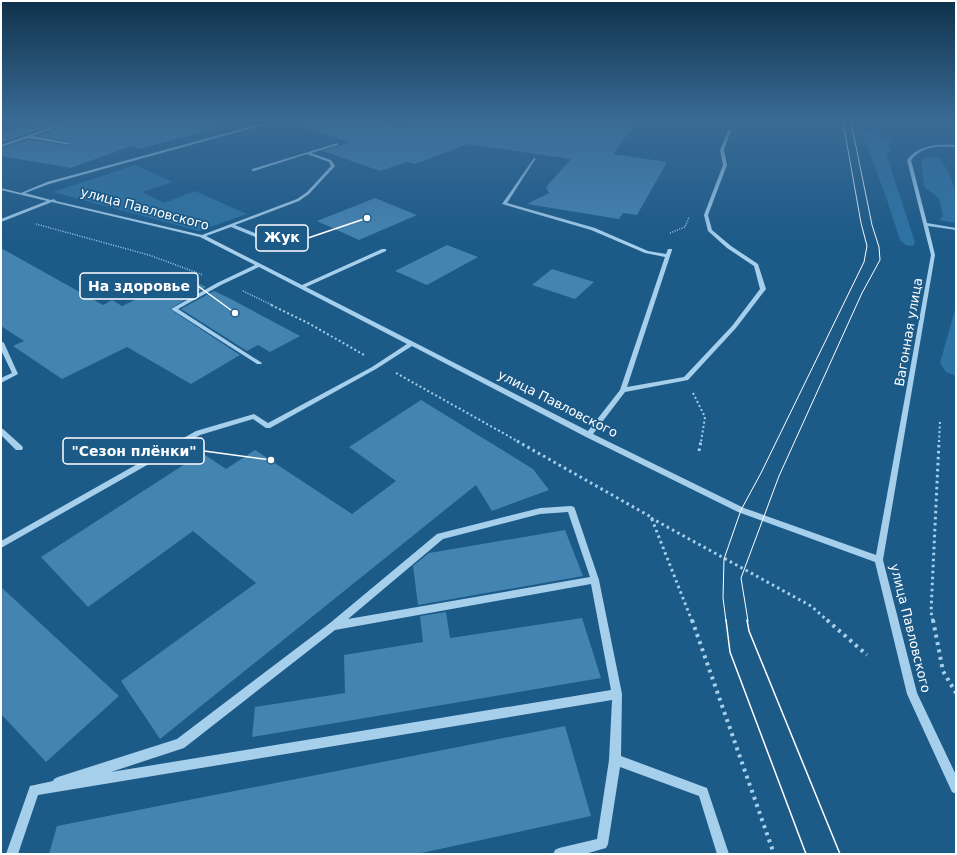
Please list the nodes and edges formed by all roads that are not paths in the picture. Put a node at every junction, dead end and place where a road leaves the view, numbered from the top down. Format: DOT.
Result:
graph roads {
  1 [pos="125,162"];
  2 [pos="279,162"];
  3 [pos="331,162"];
  4 [pos="533,162"];
  5 [pos="724,162"];
  6 [pos="909,162"];
  7 [pos="253,170"];
  8 [pos="1,188"];
  9 [pos="23,193"];
  10 [pos="54,200"];
  11 [pos="1,221"];
  12 [pos="925,224"];
  13 [pos="231,225"];
  14 [pos="956,229"];
  15 [pos="202,236"];
  16 [pos="292,250"];
  17 [pos="384,250"];
  18 [pos="670,250"];
  19 [pos="668,256"];
  20 [pos="259,265"];
  21 [pos="302,287"];
  22 [pos="1,343"];
  23 [pos="412,344"];
  24 [pos="259,363"];
  25 [pos="1,381"];
  26 [pos="623,390"];
  27 [pos="1,431"];
  28 [pos="588,435"];
  29 [pos="20,448"];
  30 [pos="1,545"];
  31 [pos="879,560"];
  32 [pos="595,580"];
  33 [pos="333,626"];
  34 [pos="617,694"];
  35 [pos="615,760"];
  36 [pos="956,788"];
  37 [pos="34,790"];
  38 [pos="12,854"];
  39 [pos="559,854"];
  40 [pos="722,854"];
  1 -- 9 [label="street"];
  2 -- 7 [label="street"];
  3 -- 13 [label="street"];
  4 -- 19 [label="street"];
  5 -- 26 [label="street"];
  6 -- 12 [label="street, Вагонная улица"];
  8 -- 9 [label="street, улица Павловского"];
  9 -- 10 [label="street, улица Павловского"];
  10 -- 11 [label="street"];
  10 -- 15 [label="street, улица Павловского"];
  12 -- 14 [label="street"];
  12 -- 31 [label="street, Вагонная улица"];
  13 -- 15 [label="street"];
  13 -- 16 [label="street"];
  15 -- 20 [label="street, улица Павловского"];
  17 -- 21 [label="street"];
  18 -- 19 [label="street"];
  19 -- 26 [label="street"];
  20 -- 21 [label="street, улица Павловского"];
  20 -- 24 [label="street"];
  21 -- 23 [label="street, улица Павловского"];
  22 -- 25 [label="street"];
  23 -- 28 [label="street, улица Павловского"];
  23 -- 30 [label="street"];
  26 -- 28 [label="street"];
  27 -- 29 [label="street"];
  28 -- 31 [label="street, улица Павловского"];
  31 -- 36 [label="street, улица Павловского"];
  32 -- 33 [label="street"];
  32 -- 33 [label="street"];
  32 -- 34 [label="street"];
  33 -- 37 [label="street"];
  34 -- 35 [label="street"];
  34 -- 37 [label="street"];
  35 -- 39 [label="street"];
  35 -- 40 [label="street"];
  37 -- 38 [label="street"];
}
